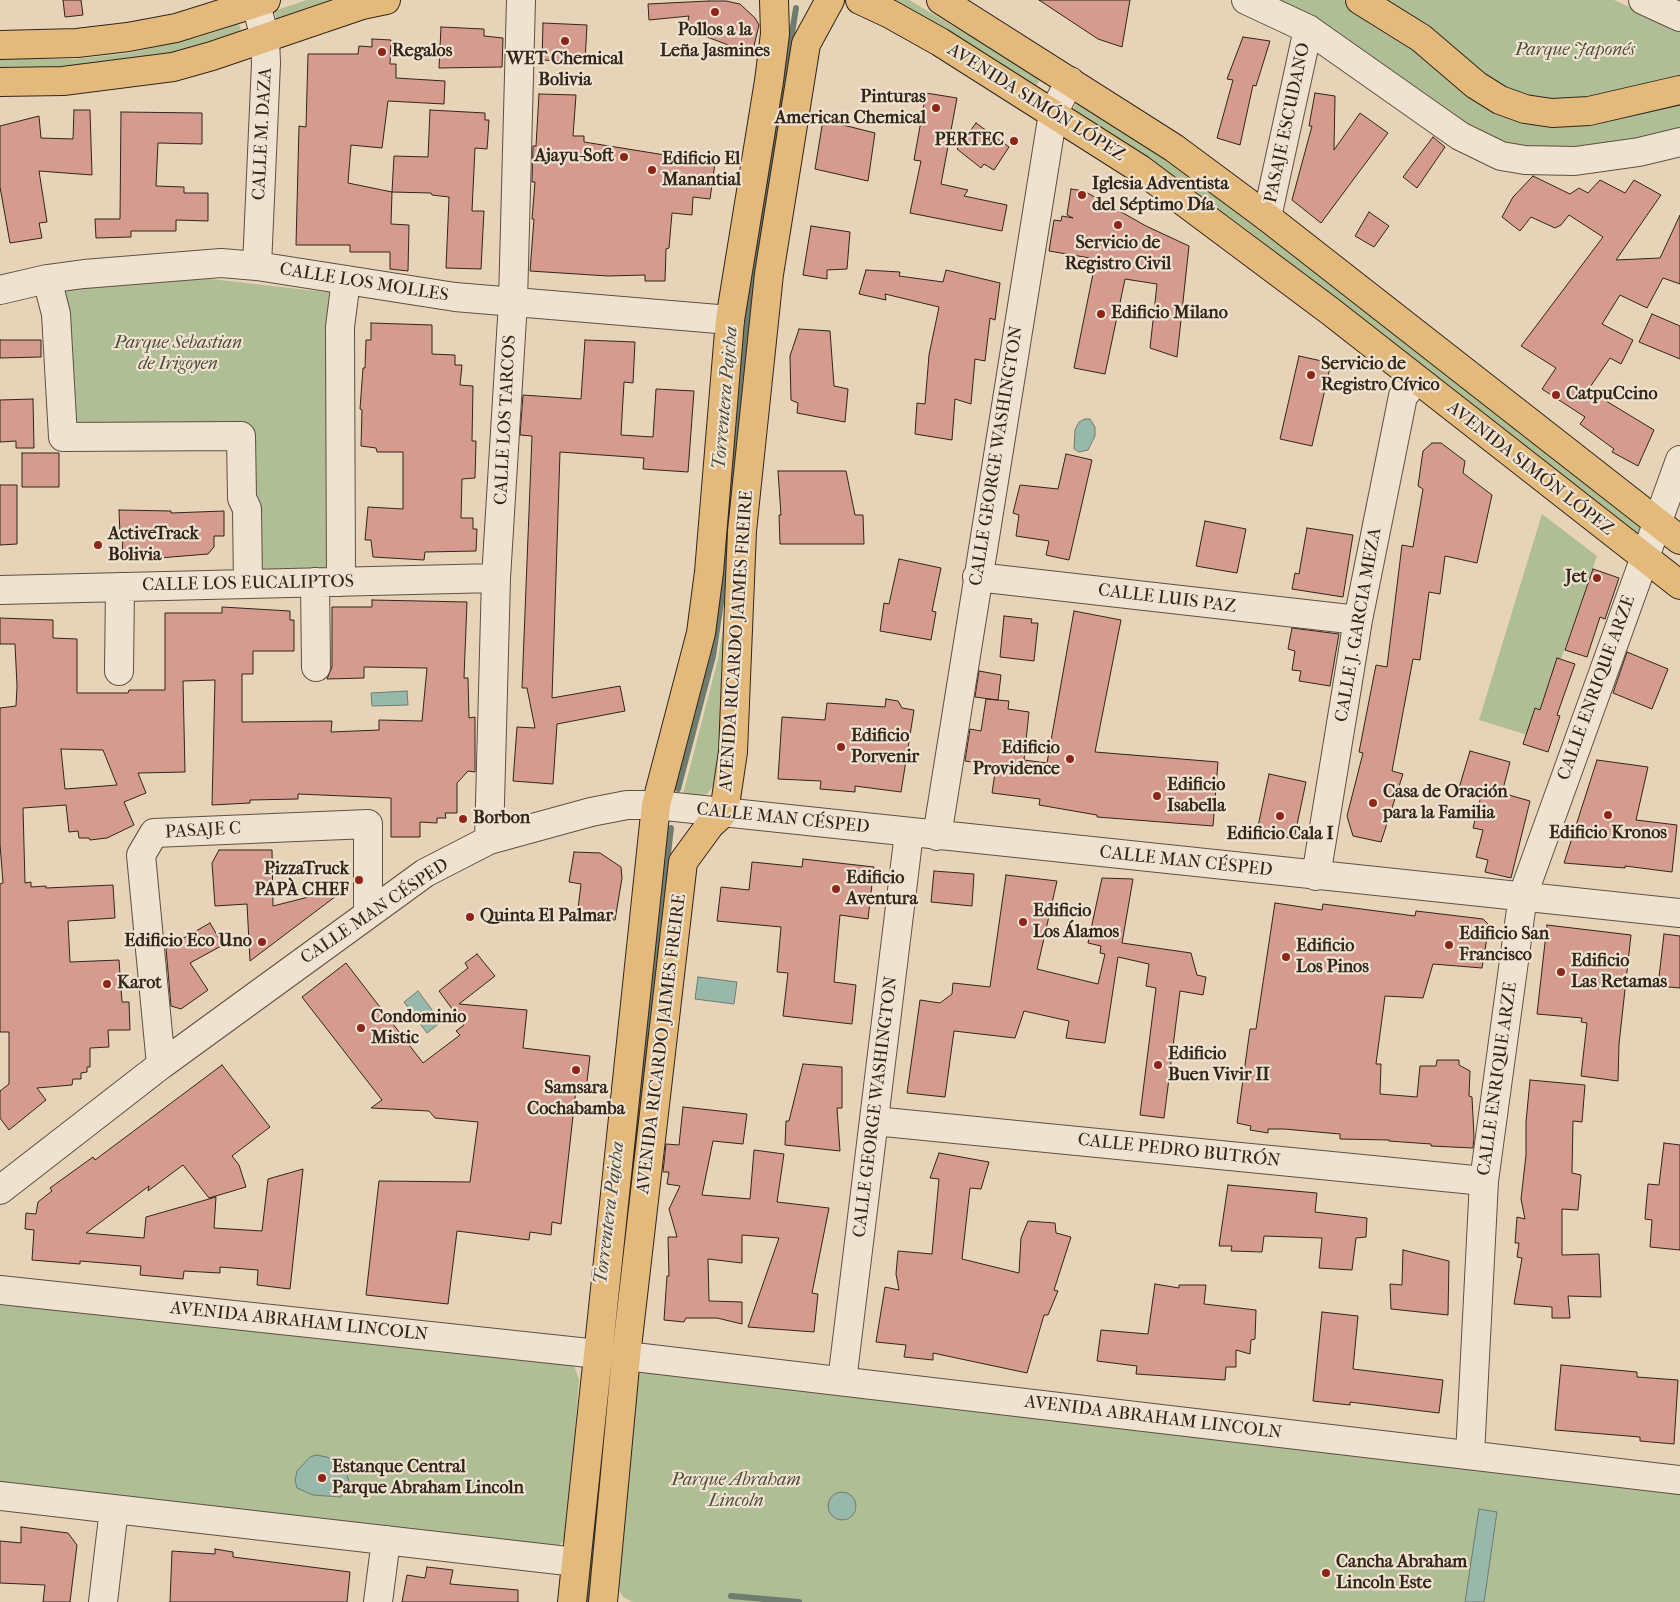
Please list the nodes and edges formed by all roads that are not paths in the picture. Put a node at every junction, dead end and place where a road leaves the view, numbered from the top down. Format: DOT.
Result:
graph roads {
  1 [pos="386,0"];
  2 [pos="521,0"];
  3 [pos="774,0"];
  4 [pos="830,0"];
  5 [pos="860,0"];
  6 [pos="941,0"];
  7 [pos="1246,0"];
  8 [pos="1360,0"];
  9 [pos="1643,0"];
  10 [pos="261,2"];
  11 [pos="1680,16"];
  12 [pos="1308,30"];
  13 [pos="265,38"];
  14 [pos="0,45"];
  15 [pos="1070,81"];
  16 [pos="0,82"];
  17 [pos="1680,90"];
  18 [pos="1054,113"];
  19 [pos="1680,142"];
  20 [pos="1268,217"];
  21 [pos="257,266"];
  22 [pos="47,279"];
  23 [pos="346,280"];
  24 [pos="0,290"];
  25 [pos="513,302"];
  26 [pos="730,320"];
  27 [pos="1417,380"];
  28 [pos="1680,460"];
  29 [pos="1657,522"];
  30 [pos="1680,540"];
  31 [pos="1643,557"];
  32 [pos="977,577"];
  33 [pos="496,578"];
  34 [pos="328,582"];
  35 [pos="248,584"];
  36 [pos="1680,585"];
  37 [pos="120,587"];
  38 [pos="0,590"];
  39 [pos="1358,620"];
  40 [pos="316,667"];
  41 [pos="119,671"];
  42 [pos="656,805"];
  43 [pos="724,812"];
  44 [pos="909,833"];
  45 [pos="937,836"];
  46 [pos="490,840"];
  47 [pos="1316,876"];
  48 [pos="1523,896"];
  49 [pos="368,912"];
  50 [pos="1680,913"];
  51 [pos="161,1065"];
  52 [pos="874,1121"];
  53 [pos="1484,1181"];
  54 [pos="0,1190"];
  55 [pos="0,1290"];
  56 [pos="598,1354"];
  57 [pos="626,1356"];
  58 [pos="842,1381"];
  59 [pos="1470,1455"];
  60 [pos="1680,1480"];
  61 [pos="0,1496"];
  62 [pos="114,1509"];
  63 [pos="386,1540"];
  64 [pos="576,1562"];
  65 [pos="103,1602"];
  66 [pos="378,1602"];
  67 [pos="572,1602"];
  68 [pos="603,1602"];
  1 -- 13 [label="main road"];
  2 -- 25 [label="street, CALLE LOS TARCOS"];
  3 -- 26 [label="main road, AVENIDA RICARDO JAIMES FREIRE"];
  4 -- 43 [label="main road, AVENIDA RICARDO JAIMES FREIRE"];
  5 -- 18 [label="main road, AVENIDA SIMÓN LÓPEZ"];
  6 -- 15 [label="main road, AVENIDA SIMÓN LÓPEZ"];
  7 -- 12 [label="street"];
  8 -- 17 [label="main road"];
  9 -- 11 [label="street"];
  10 -- 13 [label="street, CALLE M. DAZA"];
  10 -- 14 [label="main road"];
  12 -- 19 [label="street"];
  12 -- 20 [label="street, PASAJE ESCUDANO"];
  13 -- 16 [label="main road"];
  13 -- 21 [label="street, CALLE M. DAZA"];
  15 -- 18 [label="street, CALLE GEORGE WASHINGTON"];
  15 -- 20 [label="main road, AVENIDA SIMÓN LÓPEZ"];
  18 -- 27 [label="main road, AVENIDA SIMÓN LÓPEZ"];
  18 -- 32 [label="street, CALLE GEORGE WASHINGTON"];
  20 -- 29 [label="main road, AVENIDA SIMÓN LÓPEZ"];
  21 -- 22 [label="street, CALLE LOS MOLLES"];
  21 -- 23 [label="street, CALLE LOS MOLLES"];
  22 -- 24 [label="street, CALLE LOS MOLLES"];
  22 -- 35 [label="street"];
  23 -- 25 [label="street, CALLE LOS MOLLES"];
  23 -- 34 [label="street"];
  25 -- 26 [label="street, CALLE LOS MOLLES"];
  25 -- 33 [label="street, CALLE LOS TARCOS"];
  26 -- 42 [label="main road, AVENIDA RICARDO JAIMES FREIRE"];
  27 -- 31 [label="main road, AVENIDA SIMÓN LÓPEZ"];
  27 -- 39 [label="street, CALLE J. GARCIA MEZA"];
  28 -- 29 [label="street, CALLE ENRIQUE ARZE"];
  29 -- 30 [label="main road, AVENIDA SIMÓN LÓPEZ"];
  29 -- 31 [label="street, CALLE ENRIQUE ARZE"];
  31 -- 36 [label="main road, AVENIDA SIMÓN LÓPEZ"];
  31 -- 48 [label="street, CALLE ENRIQUE ARZE"];
  32 -- 39 [label="street, CALLE LUIS PAZ"];
  32 -- 45 [label="street, CALLE GEORGE WASHINGTON"];
  33 -- 34 [label="street, CALLE LOS EUCALIPTOS"];
  33 -- 46 [label="street, CALLE LOS TARCOS"];
  34 -- 35 [label="street, CALLE LOS EUCALIPTOS"];
  34 -- 40 [label="street"];
  35 -- 37 [label="street, CALLE LOS EUCALIPTOS"];
  37 -- 38 [label="street, CALLE LOS EUCALIPTOS"];
  37 -- 41 [label="street"];
  39 -- 47 [label="street, CALLE J. GARCIA MEZA"];
  42 -- 43 [label="street, CALLE MAN CÉSPED"];
  42 -- 46 [label="street, CALLE MAN CÉSPED"];
  42 -- 56 [label="main road, AVENIDA RICARDO JAIMES FREIRE"];
  43 -- 44 [label="street, CALLE MAN CÉSPED"];
  43 -- 57 [label="main road, AVENIDA RICARDO JAIMES FREIRE"];
  44 -- 45 [label="street, CALLE MAN CÉSPED"];
  44 -- 52 [label="street, CALLE GEORGE WASHINGTON"];
  45 -- 47 [label="street, CALLE MAN CÉSPED"];
  46 -- 49 [label="street, CALLE MAN CÉSPED"];
  47 -- 48 [label="street, CALLE MAN CÉSPED"];
  48 -- 50 [label="street, CALLE MAN CÉSPED"];
  48 -- 53 [label="street, CALLE ENRIQUE ARZE"];
  49 -- 51 [label="street, CALLE MAN CÉSPED"];
  49 -- 51 [label="street, PASAJE C"];
  51 -- 54 [label="street, CALLE MAN CÉSPED"];
  52 -- 53 [label="street, CALLE PEDRO BUTRÓN"];
  52 -- 58 [label="street, CALLE GEORGE WASHINGTON"];
  53 -- 59 [label="street, CALLE ENRIQUE ARZE"];
  55 -- 56 [label="street, AVENIDA ABRAHAM LINCOLN"];
  56 -- 64 [label="main road, AVENIDA RICARDO JAIMES FREIRE"];
  57 -- 58 [label="street, AVENIDA ABRAHAM LINCOLN"];
  57 -- 68 [label="main road, AVENIDA RICARDO JAIMES FREIRE"];
  58 -- 59 [label="street, AVENIDA ABRAHAM LINCOLN"];
  59 -- 60 [label="street, AVENIDA ABRAHAM LINCOLN"];
  61 -- 62 [label="street"];
  62 -- 63 [label="street"];
  62 -- 65 [label="street"];
  63 -- 64 [label="street"];
  63 -- 66 [label="street"];
  64 -- 67 [label="main road, AVENIDA RICARDO JAIMES FREIRE"];
}
